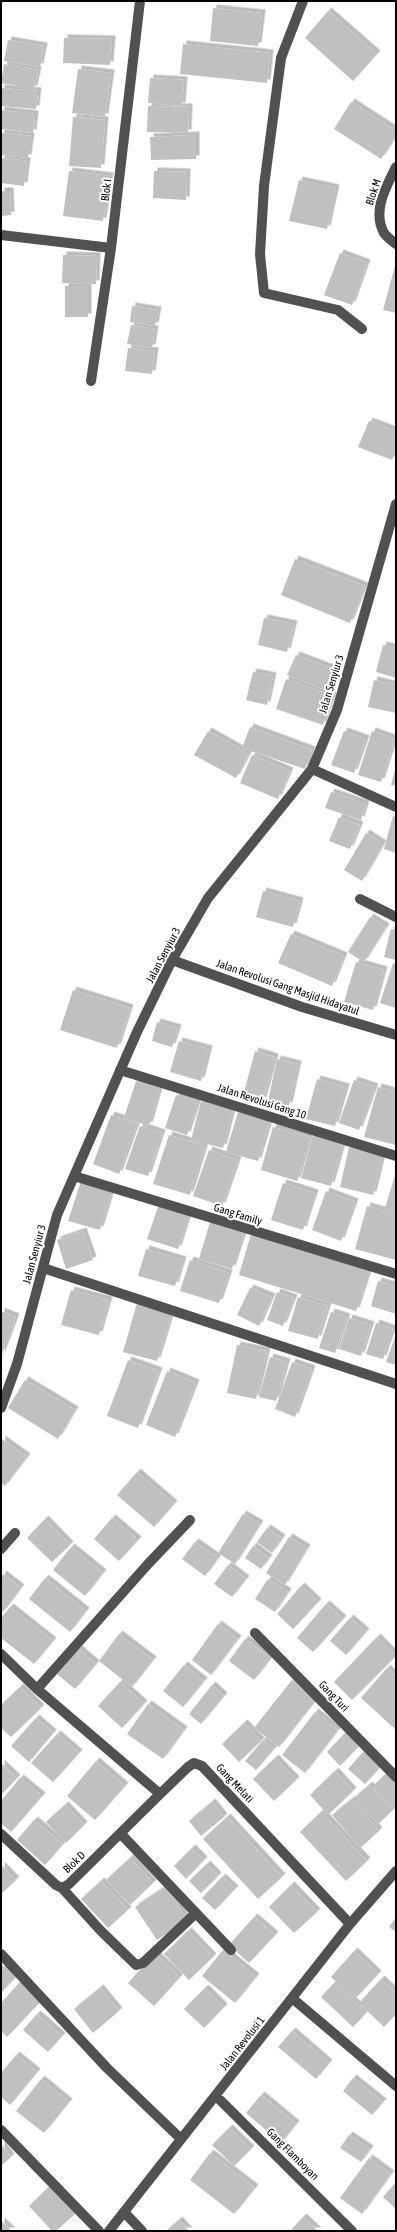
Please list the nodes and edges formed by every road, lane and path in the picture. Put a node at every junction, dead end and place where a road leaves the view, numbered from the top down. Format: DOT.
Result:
graph roads {
  1 [pos="140,1"];
  2 [pos="303,1"];
  3 [pos="396,167"];
  4 [pos="1,235"];
  5 [pos="396,244"];
  6 [pos="111,248"];
  7 [pos="362,329"];
  8 [pos="91,381"];
  9 [pos="396,504"];
  10 [pos="312,769"];
  11 [pos="395,806"];
  12 [pos="360,899"];
  13 [pos="396,917"];
  14 [pos="172,960"];
  15 [pos="396,1035"];
  16 [pos="120,1070"];
  17 [pos="396,1156"];
  18 [pos="74,1176"];
  19 [pos="43,1268"];
  20 [pos="396,1274"];
  21 [pos="396,1384"];
  22 [pos="1,1408"];
  23 [pos="190,1520"];
  24 [pos="15,1533"];
  25 [pos="1,1549"];
  26 [pos="255,1633"];
  27 [pos="1,1654"];
  28 [pos="38,1689"];
  29 [pos="396,1777"];
  30 [pos="160,1794"];
  31 [pos="1,1834"];
  32 [pos="121,1834"];
  33 [pos="394,1877"];
  34 [pos="62,1888"];
  35 [pos="196,1913"];
  36 [pos="350,1924"];
  37 [pos="231,1950"];
  38 [pos="1,1954"];
  39 [pos="292,1998"];
  40 [pos="396,2086"];
  41 [pos="216,2096"];
  42 [pos="1,2130"];
  43 [pos="181,2139"];
  44 [pos="124,2212"];
  45 [pos="99,2231"];
  46 [pos="109,2231"];
  47 [pos="142,2231"];
  48 [pos="352,2231"];
  1 -- 6 [label="street, Blok I"];
  2 -- 7 [label="street"];
  3 -- 5 [label="street, Blok M"];
  4 -- 6 [label="street"];
  6 -- 8 [label="street, Blok I"];
  9 -- 10 [label="street, Jalan Senyiur 3"];
  10 -- 11 [label="street"];
  10 -- 14 [label="street, Jalan Senyiur 3"];
  12 -- 13 [label="street"];
  14 -- 15 [label="street, Jalan Revolusi Gang Masjid Hidayatul"];
  14 -- 16 [label="street, Jalan Senyiur 3"];
  16 -- 17 [label="street, Jalan Revolusi Gang 10"];
  16 -- 18 [label="street, Jalan Senyiur 3"];
  18 -- 19 [label="street, Jalan Senyiur 3"];
  18 -- 20 [label="street, Gang Family"];
  19 -- 21 [label="street"];
  19 -- 22 [label="street, Jalan Senyiur 3"];
  23 -- 28 [label="street"];
  24 -- 25 [label="street"];
  26 -- 29 [label="street, Gang Turi"];
  27 -- 28 [label="street"];
  28 -- 30 [label="street"];
  30 -- 32 [label="street, Blok D"];
  30 -- 36 [label="street, Gang Melati"];
  31 -- 34 [label="street, Blok D"];
  32 -- 34 [label="street, Blok D"];
  32 -- 35 [label="street"];
  33 -- 36 [label="street, Jalan Revolusi 1"];
  34 -- 35 [label="street"];
  35 -- 37 [label="street"];
  36 -- 39 [label="street, Jalan Revolusi 1"];
  38 -- 43 [label="street"];
  39 -- 40 [label="street"];
  39 -- 41 [label="street, Jalan Revolusi 1"];
  41 -- 43 [label="street, Jalan Revolusi 1"];
  41 -- 48 [label="street, Gang Flamboyan"];
  42 -- 45 [label="street"];
  43 -- 44 [label="street, Jalan Revolusi 1"];
  44 -- 46 [label="street, Jalan Revolusi 1"];
  44 -- 47 [label="street"];
}
